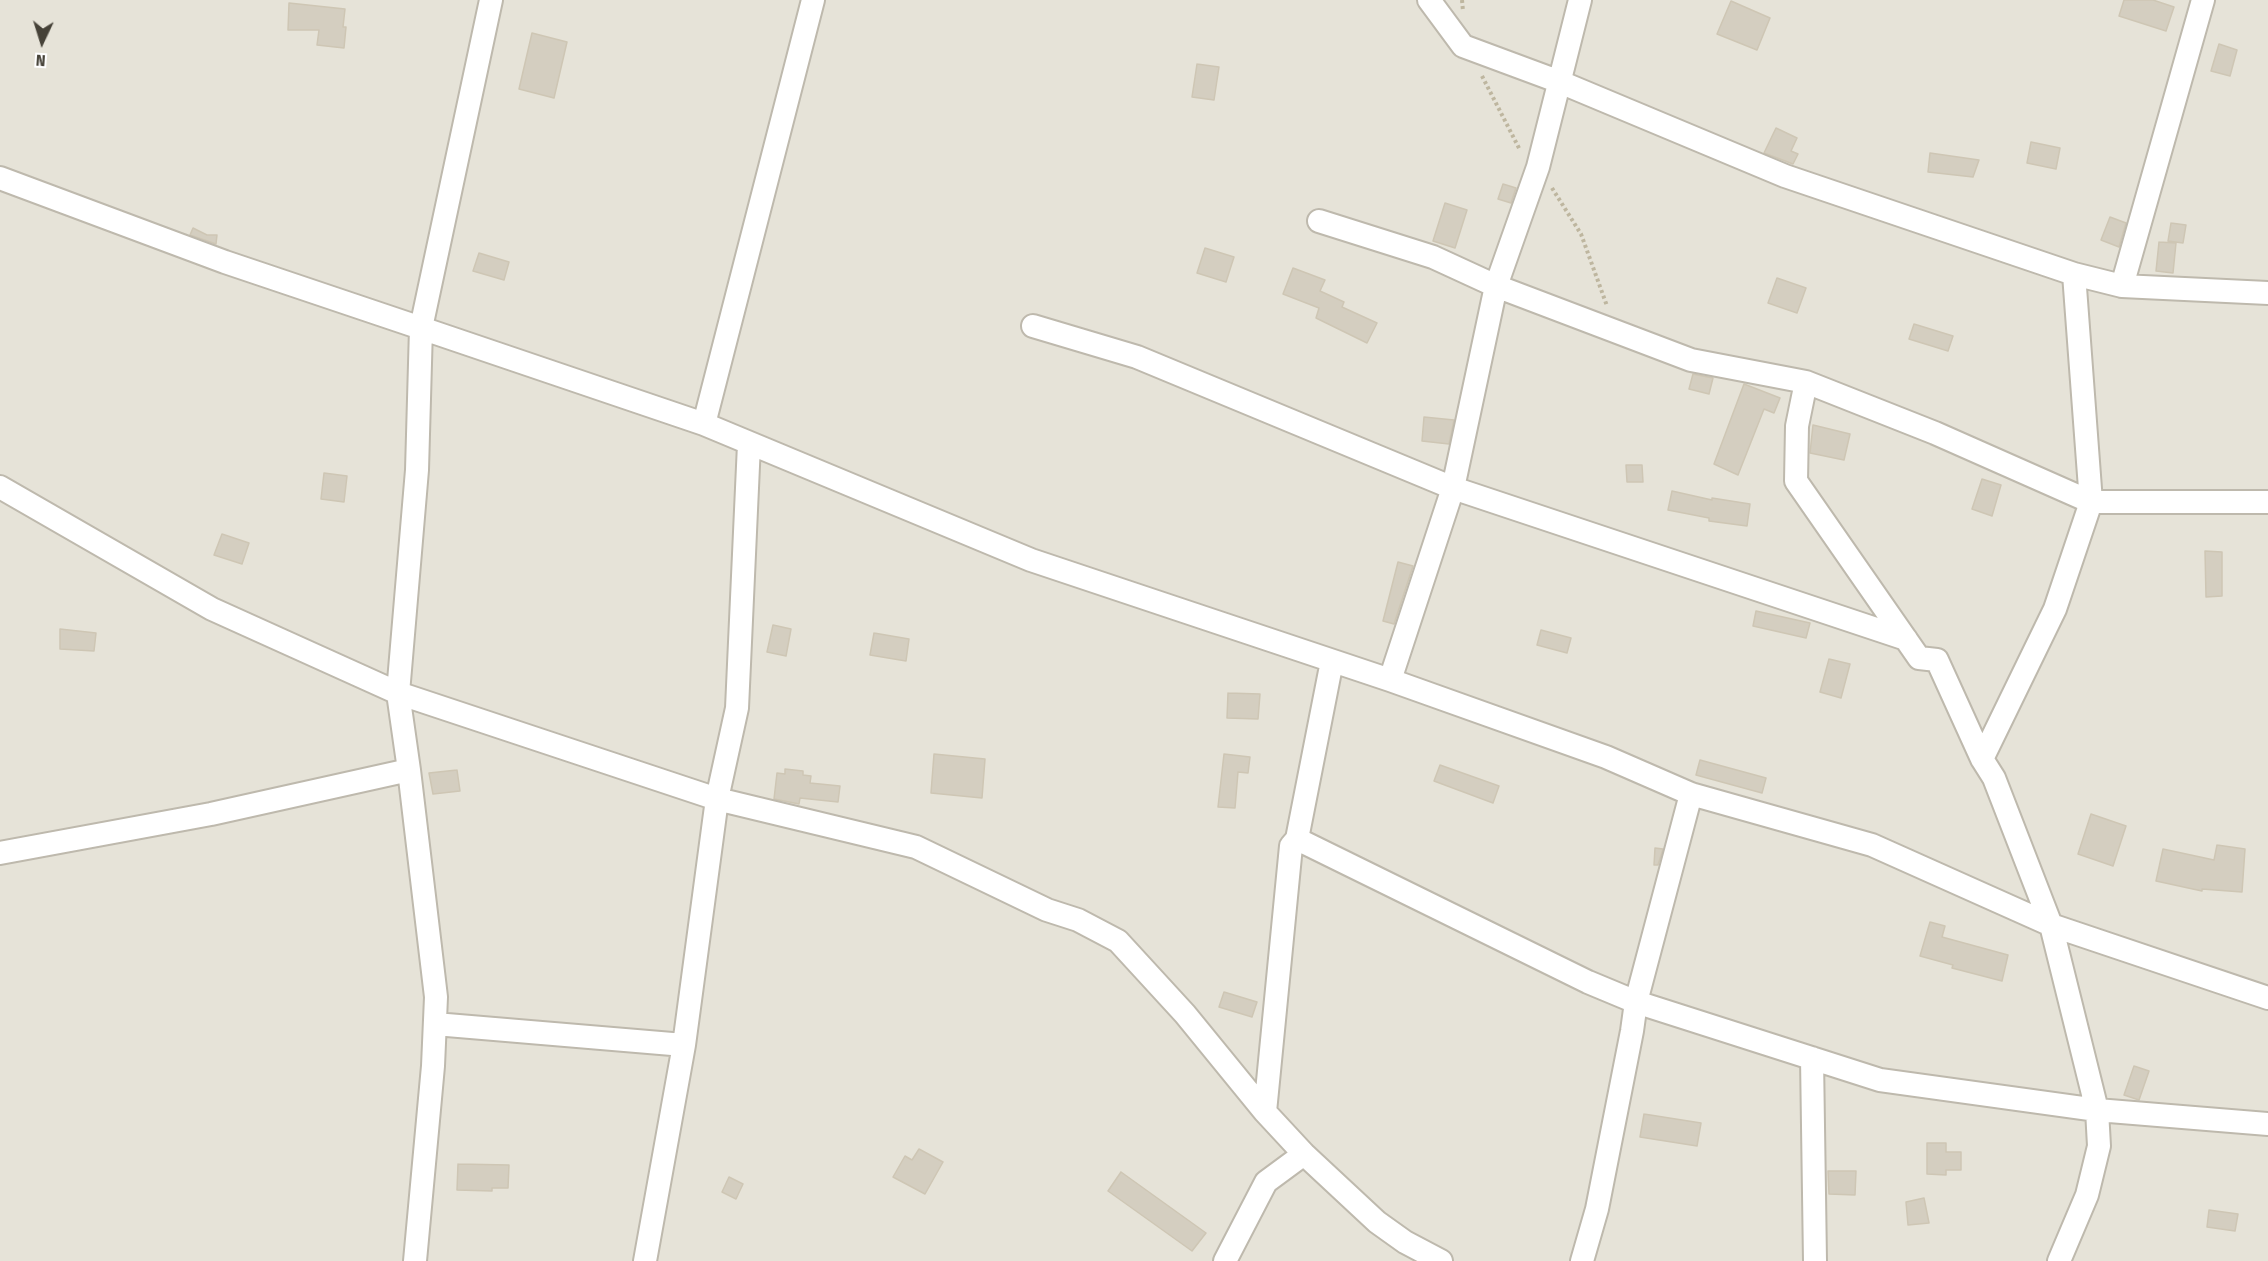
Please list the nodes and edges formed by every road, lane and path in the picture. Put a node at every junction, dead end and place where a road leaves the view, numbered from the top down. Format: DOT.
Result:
graph roads {
  1 [pos="491,0"];
  2 [pos="813,0"];
  3 [pos="1429,0"];
  4 [pos="1580,0"];
  5 [pos="2203,0"];
  6 [pos="1560,82"];
  7 [pos="0,178"];
  8 [pos="1319,221"];
  9 [pos="2074,274"];
  10 [pos="1496,286"];
  11 [pos="2122,286"];
  12 [pos="2268,293"];
  13 [pos="1033,326"];
  14 [pos="421,328"];
  15 [pos="1806,382"];
  16 [pos="704,424"];
  17 [pos="749,444"];
  18 [pos="0,488"];
  19 [pos="1453,488"];
  20 [pos="2091,502"];
  21 [pos="2268,502"];
  22 [pos="1906,639"];
  23 [pos="1332,661"];
  24 [pos="1390,680"];
  25 [pos="398,693"];
  26 [pos="1982,759"];
  27 [pos="409,770"];
  28 [pos="1691,794"];
  29 [pos="717,799"];
  30 [pos="1297,839"];
  31 [pos="0,853"];
  32 [pos="2051,925"];
  33 [pos="2268,998"];
  34 [pos="1636,1002"];
  35 [pos="435,1024"];
  36 [pos="684,1045"];
  37 [pos="1812,1058"];
  38 [pos="2097,1110"];
  39 [pos="1265,1112"];
  40 [pos="2268,1125"];
  41 [pos="1304,1154"];
  42 [pos="651,1259"];
  43 [pos="414,1261"];
  44 [pos="1225,1261"];
  45 [pos="1441,1261"];
  46 [pos="1582,1261"];
  47 [pos="1815,1261"];
  48 [pos="2059,1261"];
  1 -- 14 [label="street"];
  2 -- 16 [label="street"];
  3 -- 6 [label="street"];
  4 -- 6 [label="street"];
  5 -- 11 [label="street"];
  6 -- 9 [label="street"];
  6 -- 10 [label="street"];
  7 -- 14 [label="street"];
  8 -- 10 [label="street"];
  9 -- 11 [label="street"];
  9 -- 20 [label="street"];
  10 -- 15 [label="street"];
  10 -- 19 [label="street"];
  11 -- 12 [label="street"];
  13 -- 19 [label="street"];
  14 -- 16 [label="street"];
  14 -- 25 [label="street"];
  15 -- 20 [label="street"];
  15 -- 22 [label="street"];
  16 -- 17 [label="street"];
  17 -- 23 [label="street"];
  17 -- 29 [label="street"];
  18 -- 25 [label="street"];
  19 -- 22 [label="street"];
  19 -- 24 [label="street"];
  20 -- 21 [label="street"];
  20 -- 26 [label="street"];
  22 -- 26 [label="street"];
  23 -- 24 [label="street"];
  23 -- 30 [label="street"];
  24 -- 28 [label="street"];
  25 -- 27 [label="street"];
  25 -- 29 [label="street"];
  26 -- 32 [label="street"];
  27 -- 31 [label="street"];
  27 -- 35 [label="street"];
  28 -- 32 [label="street"];
  28 -- 34 [label="street"];
  29 -- 36 [label="street"];
  29 -- 39 [label="street"];
  30 -- 34 [label="street"];
  30 -- 39 [label="street"];
  32 -- 33 [label="street"];
  32 -- 38 [label="street"];
  34 -- 37 [label="street"];
  34 -- 46 [label="street"];
  35 -- 36 [label="street"];
  35 -- 43 [label="street"];
  36 -- 42 [label="street"];
  37 -- 38 [label="street"];
  37 -- 47 [label="street"];
  38 -- 40 [label="street"];
  38 -- 48 [label="street"];
  39 -- 41 [label="street"];
  41 -- 44 [label="street"];
  41 -- 45 [label="street"];
}
